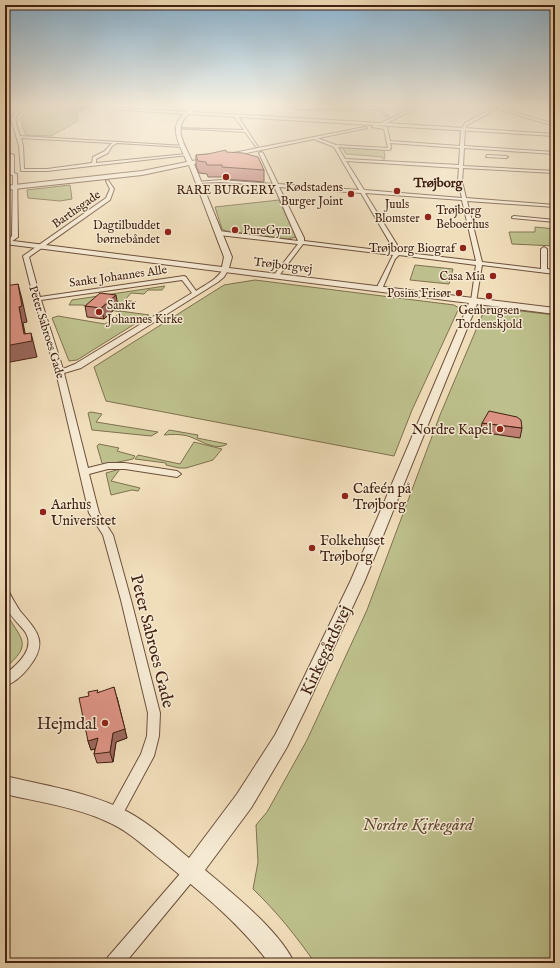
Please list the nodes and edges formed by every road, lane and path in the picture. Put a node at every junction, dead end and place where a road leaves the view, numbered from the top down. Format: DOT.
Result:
graph roads {
  1 [pos="22,149"];
  2 [pos="109,149"];
  3 [pos="184,149"];
  4 [pos="261,149"];
  5 [pos="337,149"];
  6 [pos="389,149"];
  7 [pos="462,149"];
  8 [pos="498,149"];
  9 [pos="500,149"];
  10 [pos="5,153"];
  11 [pos="261,153"];
  12 [pos="555,153"];
  13 [pos="186,154"];
  14 [pos="487,156"];
  15 [pos="506,157"];
  16 [pos="343,160"];
  17 [pos="391,162"];
  18 [pos="94,164"];
  19 [pos="190,164"];
  20 [pos="460,167"];
  21 [pos="555,172"];
  22 [pos="5,173"];
  23 [pos="12,173"];
  24 [pos="108,181"];
  25 [pos="198,182"];
  26 [pos="276,185"];
  27 [pos="15,187"];
  28 [pos="5,188"];
  29 [pos="362,191"];
  30 [pos="464,199"];
  31 [pos="555,206"];
  32 [pos="514,217"];
  33 [pos="555,221"];
  34 [pos="219,233"];
  35 [pos="7,242"];
  36 [pos="301,243"];
  37 [pos="39,246"];
  38 [pos="544,249"];
  39 [pos="397,254"];
  40 [pos="479,263"];
  41 [pos="225,270"];
  42 [pos="544,271"];
  43 [pos="555,272"];
  44 [pos="276,276"];
  45 [pos="379,289"];
  46 [pos="195,294"];
  47 [pos="37,300"];
  48 [pos="474,301"];
  49 [pos="555,311"];
  50 [pos="60,372"];
  51 [pos="84,472"];
  52 [pos="177,474"];
  53 [pos="5,595"];
  54 [pos="5,681"];
  55 [pos="5,785"];
  56 [pos="114,816"];
  57 [pos="191,872"];
  58 [pos="114,963"];
  59 [pos="282,963"];
  1 -- 18 [label="street"];
  2 -- 18 [label="street"];
  3 -- 13 [label="street"];
  4 -- 19 [label="street"];
  5 -- 16 [label="street"];
  6 -- 17 [label="street"];
  7 -- 20 [label="street"];
  8 -- 14 [label="street"];
  8 -- 15 [label="street"];
  9 -- 12 [label="street"];
  10 -- 23 [label="street"];
  11 -- 26 [label="street"];
  13 -- 18 [label="street"];
  13 -- 19 [label="street"];
  16 -- 17 [label="street"];
  16 -- 29 [label="street"];
  17 -- 20 [label="street"];
  19 -- 25 [label="street"];
  19 -- 27 [label="street"];
  20 -- 21 [label="street"];
  20 -- 30 [label="street"];
  22 -- 23 [label="street"];
  23 -- 27 [label="street"];
  24 -- 37 [label="street, Barthsgade"];
  25 -- 26 [label="street"];
  25 -- 34 [label="street"];
  26 -- 29 [label="street"];
  26 -- 36 [label="street"];
  27 -- 28 [label="street"];
  27 -- 35 [label="street, Trøjborgvej"];
  29 -- 30 [label="street"];
  29 -- 39 [label="street"];
  30 -- 31 [label="street"];
  30 -- 40 [label="street"];
  32 -- 33 [label="street"];
  34 -- 36 [label="street"];
  34 -- 41 [label="street"];
  35 -- 37 [label="street, Trøjborgvej"];
  36 -- 39 [label="street"];
  36 -- 44 [label="street"];
  37 -- 41 [label="street, Trøjborgvej"];
  37 -- 47 [label="street, Peter Sabroes Gade"];
  38 -- 42 [label="street"];
  39 -- 40 [label="street"];
  39 -- 45 [label="street"];
  40 -- 42 [label="street"];
  40 -- 48 [label="street"];
  41 -- 44 [label="street, Trøjborgvej"];
  41 -- 46 [label="street"];
  42 -- 43 [label="street"];
  44 -- 45 [label="street, Trøjborgvej"];
  45 -- 48 [label="street, Trøjborgvej"];
  46 -- 47 [label="street, Sankt Johannes Alle"];
  46 -- 50 [label="street"];
  47 -- 50 [label="street, Peter Sabroes Gade"];
  48 -- 49 [label="street, Trøjborgvej"];
  48 -- 57 [label="street, Kirkegårdsvej"];
  50 -- 51 [label="street, Peter Sabroes Gade"];
  51 -- 52 [label="street"];
  51 -- 56 [label="street, Peter Sabroes Gade"];
  53 -- 54 [label="street"];
  55 -- 56 [label="street"];
  56 -- 57 [label="street"];
  57 -- 58 [label="street, Kirkegårdsvej"];
  57 -- 59 [label="street"];
}
